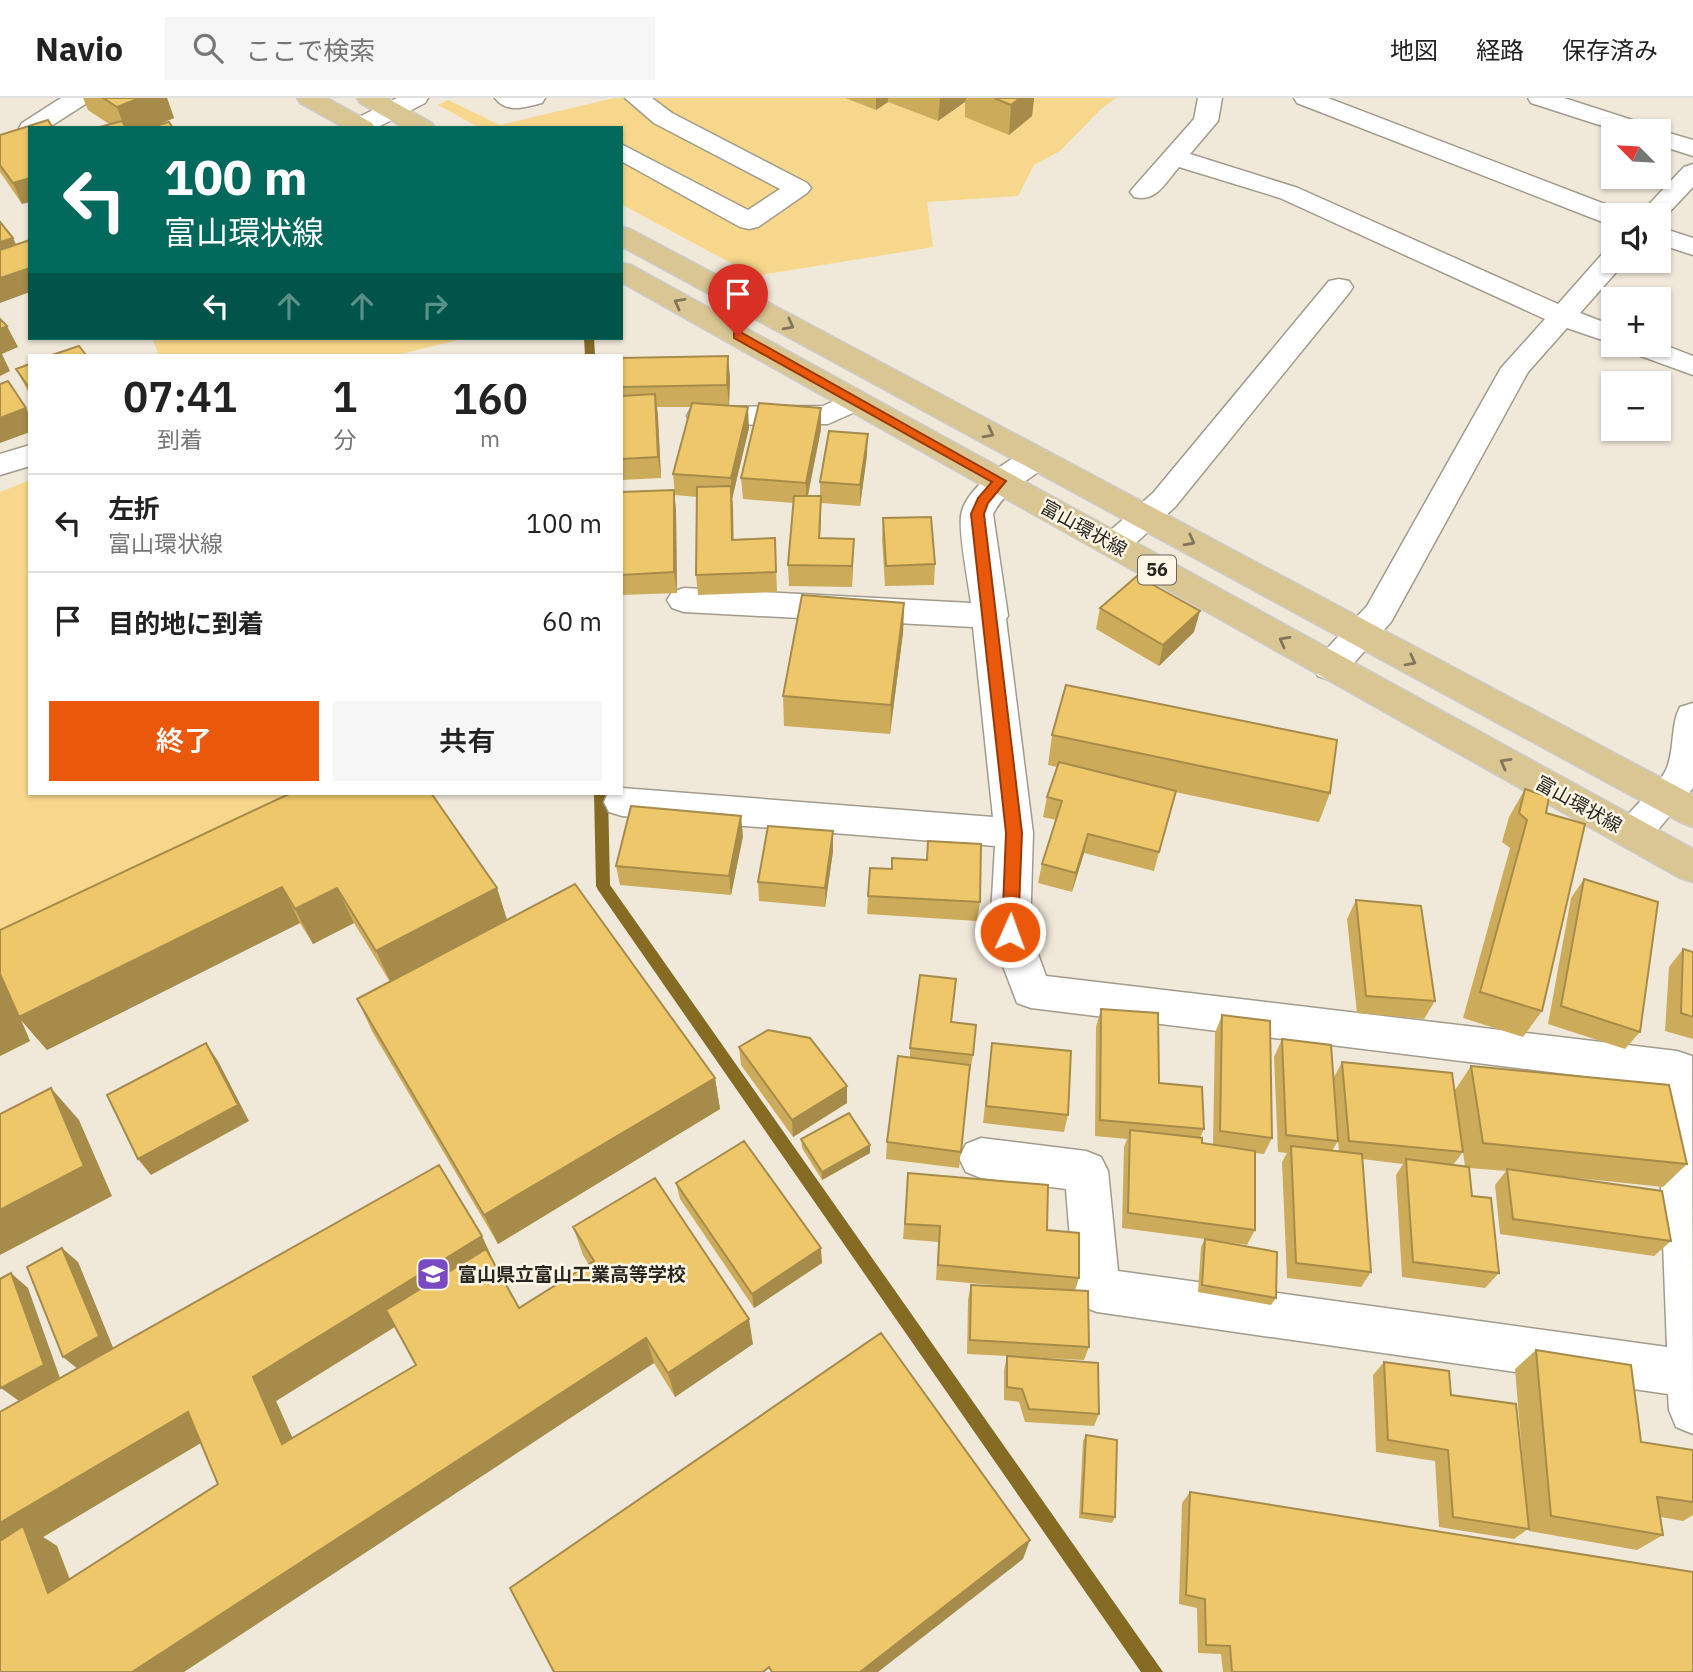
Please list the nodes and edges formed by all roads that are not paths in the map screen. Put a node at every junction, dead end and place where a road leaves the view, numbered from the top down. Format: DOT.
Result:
graph roads {
  1 [pos="309,98"];
  2 [pos="369,98"];
  3 [pos="415,98"];
  4 [pos="506,98"];
  5 [pos="533,98"];
  6 [pos="637,98"];
  7 [pos="1210,98"];
  8 [pos="1306,98"];
  9 [pos="1540,98"];
  10 [pos="391,111"];
  11 [pos="68,112"];
  12 [pos="663,118"];
  13 [pos="1605,119"];
  14 [pos="37,126"];
  15 [pos="359,126"];
  16 [pos="363,126"];
  17 [pos="419,126"];
  18 [pos="1671,141"];
  19 [pos="623,142"];
  20 [pos="1693,148"];
  21 [pos="623,152"];
  22 [pos="1174,157"];
  23 [pos="1693,172"];
  24 [pos="1143,192"];
  25 [pos="1663,203"];
  26 [pos="1601,213"];
  27 [pos="623,235"];
  28 [pos="1671,239"];
  29 [pos="1693,247"];
  30 [pos="623,272"];
  31 [pos="1601,272"];
  32 [pos="1339,287"];
  33 [pos="1562,316"];
  34 [pos="1601,331"];
  35 [pos="1669,357"];
  36 [pos="1693,366"];
  37 [pos="855,401"];
  38 [pos="702,416"];
  39 [pos="28,456"];
  40 [pos="1036,458"];
  41 [pos="0,466"];
  42 [pos="1000,481"];
  43 [pos="1145,517"];
  44 [pos="1114,545"];
  45 [pos="684,600"];
  46 [pos="990,616"];
  47 [pos="1362,634"];
  48 [pos="1330,667"];
  49 [pos="1693,716"];
  50 [pos="622,802"];
  51 [pos="1679,805"];
  52 [pos="1014,833"];
  53 [pos="1633,834"];
  54 [pos="1693,867"];
  55 [pos="981,1158"];
  56 [pos="1692,1392"];
  1 -- 15 [label="main road"];
  2 -- 10 [label="main road"];
  3 -- 10 [label="street"];
  4 -- 5 [label="street"];
  6 -- 12 [label="street"];
  7 -- 22 [label="street"];
  8 -- 26 [label="street"];
  9 -- 13 [label="street"];
  10 -- 16 [label="street"];
  10 -- 17 [label="main road"];
  11 -- 14 [label="street"];
  12 -- 19 [label="street"];
  12 -- 21 [label="street"];
  18 -- 20 [label="street"];
  22 -- 24 [label="street"];
  22 -- 33 [label="street"];
  23 -- 25 [label="street"];
  27 -- 40 [label="main road, 富山環状線 / 56, one-way"];
  28 -- 29 [label="street"];
  37 -- 30 [label="main road, 富山環状線 / 56, one-way"];
  31 -- 33 [label="street"];
  32 -- 43 [label="street"];
  33 -- 34 [label="street"];
  33 -- 47 [label="street"];
  35 -- 36 [label="street"];
  37 -- 38 [label="street"];
  37 -- 42 [label="main road, 富山環状線 / 56"];
  39 -- 41 [label="street"];
  40 -- 42 [label="street"];
  40 -- 43 [label="main road, 富山環状線 / 56"];
  42 -- 44 [label="main road, 富山環状線 / 56"];
  42 -- 46 [label="street"];
  43 -- 44 [label="street"];
  43 -- 47 [label="main road, 富山環状線 / 56, one-way"];
  48 -- 44 [label="main road, 富山環状線 / 56, one-way"];
  45 -- 46 [label="street"];
  46 -- 52 [label="street"];
  47 -- 48 [label="street"];
  47 -- 51 [label="main road, 富山環状線 / 56, one-way"];
  53 -- 48 [label="main road, 富山環状線 / 56, one-way"];
  49 -- 51 [label="street"];
  50 -- 52 [label="street"];
  51 -- 53 [label="street"];
  52 -- 56 [label="street"];
  53 -- 54 [label="main road, 富山環状線 / 56"];
  55 -- 56 [label="street"];
}
